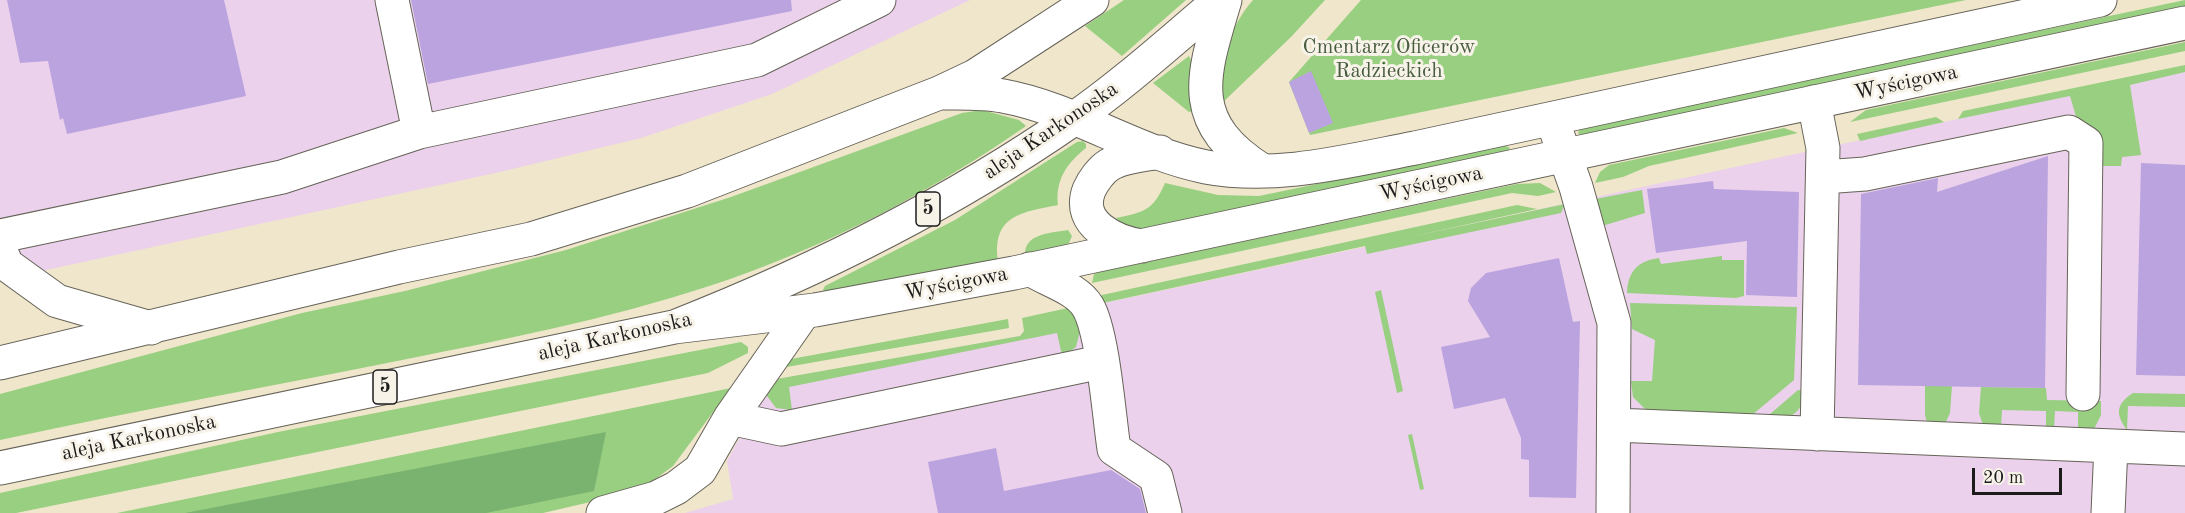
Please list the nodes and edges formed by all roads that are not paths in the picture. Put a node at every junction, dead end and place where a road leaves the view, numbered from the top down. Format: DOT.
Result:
graph roads {
  1 [pos="392,0"];
  2 [pos="879,0"];
  3 [pos="1092,0"];
  4 [pos="1220,0"];
  5 [pos="1225,0"];
  6 [pos="2100,0"];
  7 [pos="2185,23"];
  8 [pos="939,93"];
  9 [pos="1814,102"];
  10 [pos="1552,118"];
  11 [pos="1073,119"];
  12 [pos="419,132"];
  13 [pos="1160,152"];
  14 [pos="1565,156"];
  15 [pos="1263,171"];
  16 [pos="1823,177"];
  17 [pos="0,236"];
  18 [pos="1143,246"];
  19 [pos="0,249"];
  20 [pos="1030,269"];
  21 [pos="804,312"];
  22 [pos="674,327"];
  23 [pos="151,328"];
  24 [pos="1101,362"];
  25 [pos="0,363"];
  26 [pos="2083,394"];
  27 [pos="730,418"];
  28 [pos="1615,425"];
  29 [pos="1817,434"];
  30 [pos="2111,446"];
  31 [pos="2185,449"];
  32 [pos="0,468"];
  33 [pos="656,505"];
  34 [pos="603,513"];
  35 [pos="1165,513"];
  36 [pos="1613,513"];
  37 [pos="2108,513"];
  1 -- 12 [label="main road"];
  2 -- 12 [label="main road"];
  3 -- 8 [label="main road"];
  4 -- 11 [label="main road, aleja Karkonoska / 5"];
  5 -- 15 [label="main road"];
  6 -- 10 [label="main road, Wyścigowa"];
  7 -- 9 [label="main road, Wyścigowa"];
  8 -- 11 [label="main road, Wyścigowa"];
  8 -- 23 [label="main road"];
  9 -- 14 [label="main road, Wyścigowa"];
  9 -- 16 [label="main road"];
  10 -- 14 [label="main road"];
  10 -- 15 [label="main road, Wyścigowa"];
  11 -- 13 [label="main road, Wyścigowa"];
  11 -- 22 [label="main road, aleja Karkonoska / 5"];
  12 -- 17 [label="main road"];
  13 -- 15 [label="main road, Wyścigowa"];
  13 -- 18 [label="main road"];
  14 -- 18 [label="main road, Wyścigowa"];
  14 -- 28 [label="main road"];
  16 -- 26 [label="main road"];
  16 -- 29 [label="main road"];
  18 -- 20 [label="main road, Wyścigowa"];
  19 -- 23 [label="main road"];
  20 -- 21 [label="main road, Wyścigowa"];
  20 -- 24 [label="main road"];
  21 -- 22 [label="main road, Wyścigowa"];
  21 -- 27 [label="main road"];
  22 -- 32 [label="main road, aleja Karkonoska / 5"];
  23 -- 25 [label="main road"];
  24 -- 27 [label="main road"];
  24 -- 35 [label="main road"];
  27 -- 33 [label="main road"];
  28 -- 29 [label="main road"];
  28 -- 36 [label="main road"];
  29 -- 30 [label="main road"];
  30 -- 31 [label="main road"];
  30 -- 37 [label="main road"];
  33 -- 34 [label="main road"];
}
